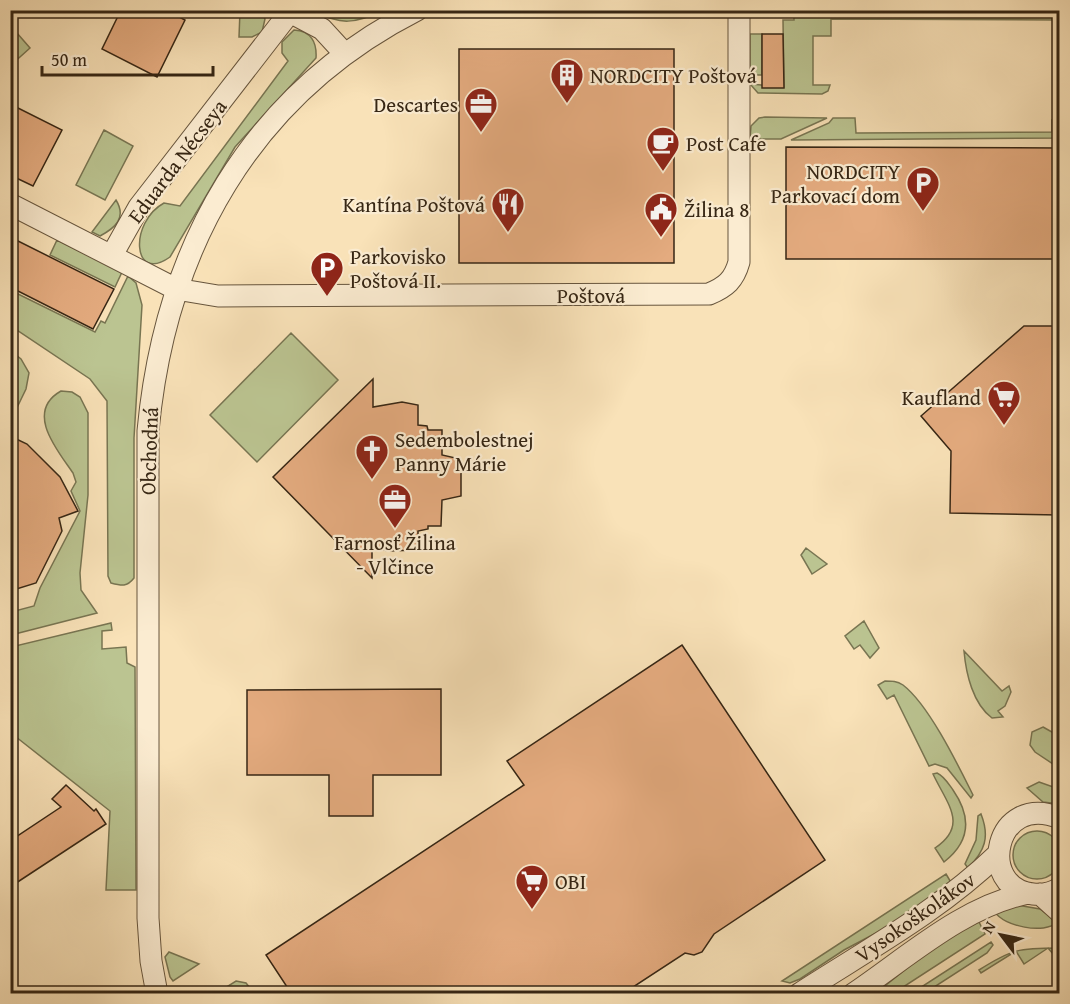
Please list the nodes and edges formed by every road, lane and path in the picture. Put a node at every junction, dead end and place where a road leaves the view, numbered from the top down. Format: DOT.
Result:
graph roads {
  1 [pos="417,10"];
  2 [pos="740,10"];
  3 [pos="288,11"];
  4 [pos="345,54"];
  5 [pos="10,204"];
  6 [pos="112,255"];
  7 [pos="176,289"];
  8 [pos="1059,818"];
  9 [pos="997,855"];
  10 [pos="1043,892"];
  11 [pos="1059,912"];
  12 [pos="157,993"];
  13 [pos="799,993"];
  14 [pos="853,993"];
  1 -- 4 [label="street, Obchodná"];
  2 -- 7 [label="street, Poštová"];
  3 -- 4 [label="street, Eduarda Nécseya"];
  3 -- 6 [label="street, Eduarda Nécseya"];
  4 -- 7 [label="street, Obchodná"];
  5 -- 6 [label="street"];
  6 -- 7 [label="street"];
  7 -- 12 [label="street, Obchodná"];
  8 -- 9 [label="street, Vysokoškolákov"];
  9 -- 10 [label="street, Vysokoškolákov"];
  9 -- 13 [label="street, Vysokoškolákov"];
  10 -- 11 [label="street"];
  10 -- 14 [label="street, Vysokoškolákov"];
}
